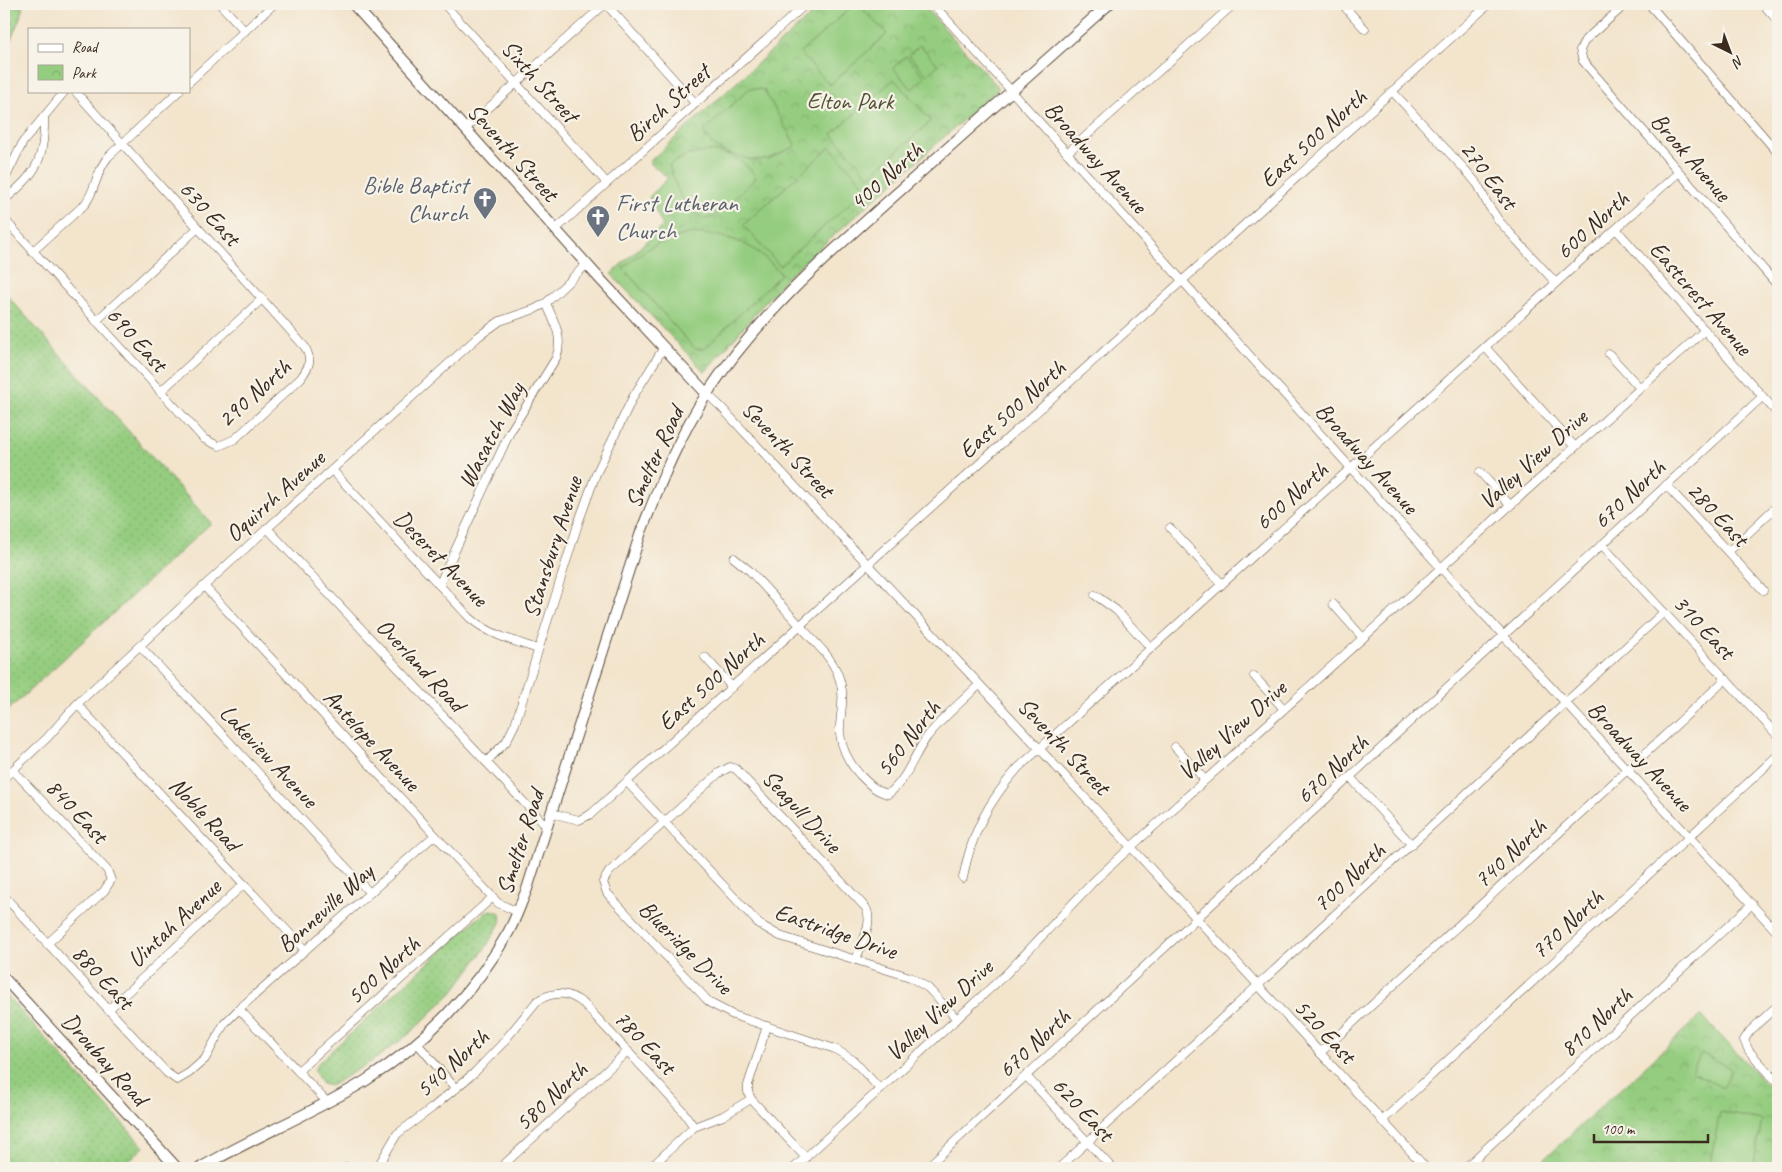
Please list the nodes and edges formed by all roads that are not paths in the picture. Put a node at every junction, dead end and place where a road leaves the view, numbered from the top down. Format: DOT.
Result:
graph roads {
  1 [pos="220,4"];
  2 [pos="274,4"];
  3 [pos="353,4"];
  4 [pos="444,4"];
  5 [pos="605,4"];
  6 [pos="806,4"];
  7 [pos="933,4"];
  8 [pos="1109,4"];
  9 [pos="1234,4"];
  10 [pos="1342,4"];
  11 [pos="1490,4"];
  12 [pos="1626,4"];
  13 [pos="1649,4"];
  14 [pos="1763,4"];
  15 [pos="1778,21"];
  16 [pos="1365,29"];
  17 [pos="245,31"];
  18 [pos="190,81"];
  19 [pos="516,83"];
  20 [pos="1011,91"];
  21 [pos="1392,91"];
  22 [pos="64,92"];
  23 [pos="76,92"];
  24 [pos="178,92"];
  25 [pos="695,103"];
  26 [pos="44,118"];
  27 [pos="465,129"];
  28 [pos="122,143"];
  29 [pos="1067,153"];
  30 [pos="1778,153"];
  31 [pos="1680,172"];
  32 [pos="4,181"];
  33 [pos="607,183"];
  34 [pos="4,200"];
  35 [pos="4,219"];
  36 [pos="198,228"];
  37 [pos="556,229"];
  38 [pos="1616,229"];
  39 [pos="32,252"];
  40 [pos="587,264"];
  41 [pos="1183,281"];
  42 [pos="1556,283"];
  43 [pos="1778,286"];
  44 [pos="262,299"];
  45 [pos="546,303"];
  46 [pos="96,321"];
  47 [pos="1705,330"];
  48 [pos="664,347"];
  49 [pos="1485,347"];
  50 [pos="1609,354"];
  51 [pos="310,363"];
  52 [pos="1640,388"];
  53 [pos="160,392"];
  54 [pos="707,394"];
  55 [pos="1762,397"];
  56 [pos="1778,414"];
  57 [pos="219,446"];
  58 [pos="1574,447"];
  59 [pos="1351,468"];
  60 [pos="332,470"];
  61 [pos="1480,472"];
  62 [pos="1666,485"];
  63 [pos="1510,505"];
  64 [pos="1778,505"];
  65 [pos="268,528"];
  66 [pos="1170,528"];
  67 [pos="1602,545"];
  68 [pos="1728,552"];
  69 [pos="734,558"];
  70 [pos="868,564"];
  71 [pos="1440,568"];
  72 [pos="1222,584"];
  73 [pos="438,585"];
  74 [pos="204,586"];
  75 [pos="1763,590"];
  76 [pos="1096,595"];
  77 [pos="1333,604"];
  78 [pos="1664,612"];
  79 [pos="800,626"];
  80 [pos="1503,636"];
  81 [pos="1363,638"];
  82 [pos="140,646"];
  83 [pos="1151,648"];
  84 [pos="538,649"];
  85 [pos="705,657"];
  86 [pos="1254,676"];
  87 [pos="1726,679"];
  88 [pos="979,685"];
  89 [pos="732,687"];
  90 [pos="1566,703"];
  91 [pos="77,704"];
  92 [pos="1284,709"];
  93 [pos="1778,736"];
  94 [pos="1175,747"];
  95 [pos="1039,749"];
  96 [pos="1778,755"];
  97 [pos="486,762"];
  98 [pos="13,770"];
  99 [pos="1628,770"];
  100 [pos="1350,777"];
  101 [pos="4,778"];
  102 [pos="1205,780"];
  103 [pos="627,782"];
  104 [pos="551,813"];
  105 [pos="664,822"];
  106 [pos="547,828"];
  107 [pos="435,835"];
  108 [pos="1690,837"];
  109 [pos="1412,845"];
  110 [pos="1130,847"];
  111 [pos="963,878"];
  112 [pos="244,884"];
  113 [pos="370,892"];
  114 [pos="4,896"];
  115 [pos="493,897"];
  116 [pos="1752,904"];
  117 [pos="518,912"];
  118 [pos="1196,919"];
  119 [pos="1778,933"];
  120 [pos="47,944"];
  121 [pos="305,950"];
  122 [pos="856,960"];
  123 [pos="4,978"];
  124 [pos="1258,987"];
  125 [pos="559,992"];
  126 [pos="1778,1005"];
  127 [pos="239,1009"];
  128 [pos="108,1010"];
  129 [pos="956,1019"];
  130 [pos="767,1026"];
  131 [pos="417,1043"];
  132 [pos="628,1051"];
  133 [pos="1320,1053"];
  134 [pos="298,1071"];
  135 [pos="1026,1076"];
  136 [pos="177,1080"];
  137 [pos="1778,1083"];
  138 [pos="456,1089"];
  139 [pos="880,1089"];
  140 [pos="751,1098"];
  141 [pos="326,1102"];
  142 [pos="1382,1120"];
  143 [pos="694,1127"];
  144 [pos="1088,1142"];
  145 [pos="806,1158"];
  146 [pos="176,1168"];
  147 [pos="200,1168"];
  148 [pos="377,1168"];
  149 [pos="500,1168"];
  150 [pos="650,1168"];
  151 [pos="794,1168"];
  152 [pos="926,1168"];
  153 [pos="1059,1168"];
  154 [pos="1112,1168"];
  155 [pos="1426,1168"];
  156 [pos="1465,1168"];
  1 -- 17 [label="street"];
  2 -- 17 [label="street"];
  3 -- 27 [label="street, Seventh Street"];
  4 -- 19 [label="street, Sixth Street"];
  5 -- 19 [label="street"];
  5 -- 25 [label="street"];
  6 -- 25 [label="street, Birch Street"];
  7 -- 20 [label="street, Broadway Avenue"];
  8 -- 20 [label="street, 400 North"];
  9 -- 29 [label="street"];
  10 -- 16 [label="street"];
  11 -- 21 [label="street, East 500 North"];
  12 -- 31 [label="street, Brook Avenue"];
  13 -- 30 [label="street"];
  14 -- 15 [label="street"];
  17 -- 18 [label="street"];
  19 -- 27 [label="street"];
  19 -- 33 [label="street, Sixth Street"];
  20 -- 29 [label="street, Broadway Avenue"];
  20 -- 54 [label="street, 400 North"];
  21 -- 41 [label="street, East 500 North"];
  21 -- 42 [label="street, 270 East"];
  22 -- 26 [label="street"];
  23 -- 28 [label="street, 630 East"];
  24 -- 28 [label="street"];
  25 -- 33 [label="street, Birch Street"];
  26 -- 32 [label="street"];
  26 -- 34 [label="street"];
  27 -- 37 [label="street, Seventh Street"];
  28 -- 36 [label="street, 630 East"];
  28 -- 39 [label="street"];
  29 -- 41 [label="street, Broadway Avenue"];
  31 -- 38 [label="street, 600 North"];
  31 -- 43 [label="street, Brook Avenue"];
  33 -- 37 [label="street, Birch Street"];
  35 -- 39 [label="street, 690 East"];
  36 -- 44 [label="street, 630 East"];
  36 -- 46 [label="street"];
  37 -- 40 [label="street, Seventh Street"];
  38 -- 42 [label="street, 600 North"];
  38 -- 47 [label="street, Eastcrest Avenue"];
  39 -- 46 [label="street, 690 East"];
  40 -- 45 [label="street, Oquirrh Avenue"];
  40 -- 48 [label="street, Seventh Street"];
  41 -- 59 [label="street, Broadway Avenue"];
  41 -- 70 [label="street, East 500 North"];
  42 -- 49 [label="street, 600 North"];
  44 -- 51 [label="street, 630 East"];
  44 -- 53 [label="street"];
  45 -- 60 [label="street, Oquirrh Avenue"];
  45 -- 73 [label="street, Wasatch Way"];
  46 -- 53 [label="street, 690 East"];
  47 -- 52 [label="street, Valley View Drive"];
  47 -- 55 [label="street, Eastcrest Avenue"];
  48 -- 54 [label="street, Seventh Street"];
  48 -- 84 [label="street, Stansbury Avenue"];
  49 -- 58 [label="street"];
  49 -- 59 [label="street, 600 North"];
  50 -- 52 [label="street"];
  51 -- 57 [label="street, 290 North"];
  52 -- 58 [label="street, Valley View Drive"];
  53 -- 57 [label="street, 690 East"];
  54 -- 70 [label="street, Seventh Street"];
  54 -- 104 [label="street, Smelter Road"];
  55 -- 56 [label="street, Eastcrest Avenue"];
  55 -- 62 [label="street, 670 North"];
  58 -- 63 [label="street, Valley View Drive"];
  59 -- 71 [label="street, Broadway Avenue"];
  59 -- 72 [label="street, 600 North"];
  60 -- 65 [label="street, Oquirrh Avenue"];
  60 -- 73 [label="street, Deseret Avenue"];
  61 -- 63 [label="street"];
  62 -- 67 [label="street, 670 North"];
  62 -- 68 [label="street, 280 East"];
  63 -- 71 [label="street, Valley View Drive"];
  64 -- 68 [label="street"];
  65 -- 74 [label="street, Oquirrh Avenue"];
  65 -- 97 [label="street, Overland Road"];
  66 -- 72 [label="street"];
  67 -- 78 [label="street, 310 East"];
  67 -- 80 [label="street, 670 North"];
  68 -- 75 [label="street, 280 East"];
  69 -- 79 [label="street"];
  70 -- 79 [label="street, East 500 North"];
  70 -- 88 [label="street, Seventh Street"];
  71 -- 80 [label="street, Broadway Avenue"];
  71 -- 81 [label="street, Valley View Drive"];
  72 -- 83 [label="street, 600 North"];
  73 -- 84 [label="street, Deseret Avenue"];
  74 -- 82 [label="street, Oquirrh Avenue"];
  74 -- 107 [label="street, Antelope Avenue"];
  76 -- 83 [label="street"];
  77 -- 81 [label="street"];
  78 -- 87 [label="street, 310 East"];
  78 -- 90 [label="street, 700 North"];
  79 -- 88 [label="street, 560 North"];
  79 -- 89 [label="street, East 500 North"];
  80 -- 90 [label="street, Broadway Avenue"];
  80 -- 100 [label="street, 670 North"];
  81 -- 92 [label="street, Valley View Drive"];
  82 -- 91 [label="street, Oquirrh Avenue"];
  82 -- 113 [label="street, Lakeview Avenue"];
  83 -- 95 [label="street, 600 North"];
  84 -- 97 [label="street, Stansbury Avenue"];
  85 -- 89 [label="street"];
  86 -- 92 [label="street"];
  87 -- 93 [label="street, 310 East"];
  87 -- 99 [label="street, 740 North"];
  88 -- 95 [label="street, Seventh Street"];
  89 -- 103 [label="street, East 500 North"];
  90 -- 99 [label="street, Broadway Avenue"];
  90 -- 109 [label="street, 700 North"];
  91 -- 98 [label="street, Oquirrh Avenue"];
  91 -- 112 [label="street, Noble Road"];
  92 -- 102 [label="street, Valley View Drive"];
  94 -- 102 [label="street"];
  95 -- 110 [label="street, Seventh Street"];
  95 -- 111 [label="street, 600 North"];
  96 -- 108 [label="street, 770 North"];
  97 -- 106 [label="street, Overland Road"];
  98 -- 101 [label="street, Oquirrh Avenue"];
  98 -- 120 [label="street, 840 East"];
  99 -- 108 [label="street, Broadway Avenue"];
  99 -- 133 [label="street, 740 North"];
  100 -- 109 [label="street"];
  100 -- 118 [label="street, 670 North"];
  102 -- 110 [label="street, Valley View Drive"];
  103 -- 104 [label="street, East 500 North"];
  103 -- 105 [label="street, Eastridge Drive"];
  104 -- 106 [label="street, Smelter Road"];
  105 -- 122 [label="street, Eastridge Drive"];
  105 -- 122 [label="street, Seagull Drive"];
  105 -- 130 [label="street, Blueridge Drive"];
  106 -- 117 [label="street, Smelter Road"];
  107 -- 113 [label="street, Bonneville Way"];
  107 -- 115 [label="street, Antelope Avenue"];
  108 -- 116 [label="street, Broadway Avenue"];
  108 -- 142 [label="street, 770 North"];
  109 -- 124 [label="street, 700 North"];
  110 -- 118 [label="street, Seventh Street"];
  110 -- 129 [label="street, Valley View Drive"];
  112 -- 121 [label="street, Noble Road"];
  112 -- 128 [label="street, Uintah Avenue"];
  113 -- 121 [label="street, Bonneville Way"];
  114 -- 120 [label="street, 880 East"];
  115 -- 117 [label="street, Antelope Avenue"];
  115 -- 134 [label="street, 500 North"];
  116 -- 119 [label="street, Broadway Avenue"];
  116 -- 156 [label="street, 810 North"];
  117 -- 131 [label="street, Smelter Road"];
  118 -- 124 [label="street, 520 East"];
  118 -- 135 [label="street, 670 North"];
  120 -- 128 [label="street, 880 East"];
  121 -- 127 [label="street, Bonneville Way"];
  122 -- 129 [label="street, Eastridge Drive"];
  123 -- 146 [label="street, Droubay Road"];
  124 -- 133 [label="street, 520 East"];
  124 -- 144 [label="street, 700 North"];
  125 -- 132 [label="street, 780 East"];
  125 -- 138 [label="street, 540 North"];
  126 -- 137 [label="street"];
  127 -- 134 [label="street"];
  127 -- 136 [label="street, Bonneville Way"];
  128 -- 136 [label="street, 880 East"];
  129 -- 139 [label="street, Valley View Drive"];
  130 -- 139 [label="street, Blueridge Drive"];
  130 -- 140 [label="street"];
  131 -- 138 [label="street"];
  131 -- 141 [label="street, Smelter Road"];
  132 -- 143 [label="street, 780 East"];
  132 -- 149 [label="street, 580 North"];
  133 -- 142 [label="street, 520 East"];
  134 -- 141 [label="street"];
  135 -- 144 [label="street, 620 East"];
  135 -- 152 [label="street, 670 North"];
  138 -- 148 [label="street, 540 North"];
  139 -- 145 [label="street, Valley View Drive"];
  140 -- 143 [label="street"];
  140 -- 145 [label="street"];
  141 -- 147 [label="street, Smelter Road"];
  142 -- 155 [label="street, 520 East"];
  143 -- 150 [label="street"];
  144 -- 153 [label="street, 700 North"];
  144 -- 154 [label="street, 620 East"];
  145 -- 151 [label="street, Valley View Drive"];
}
